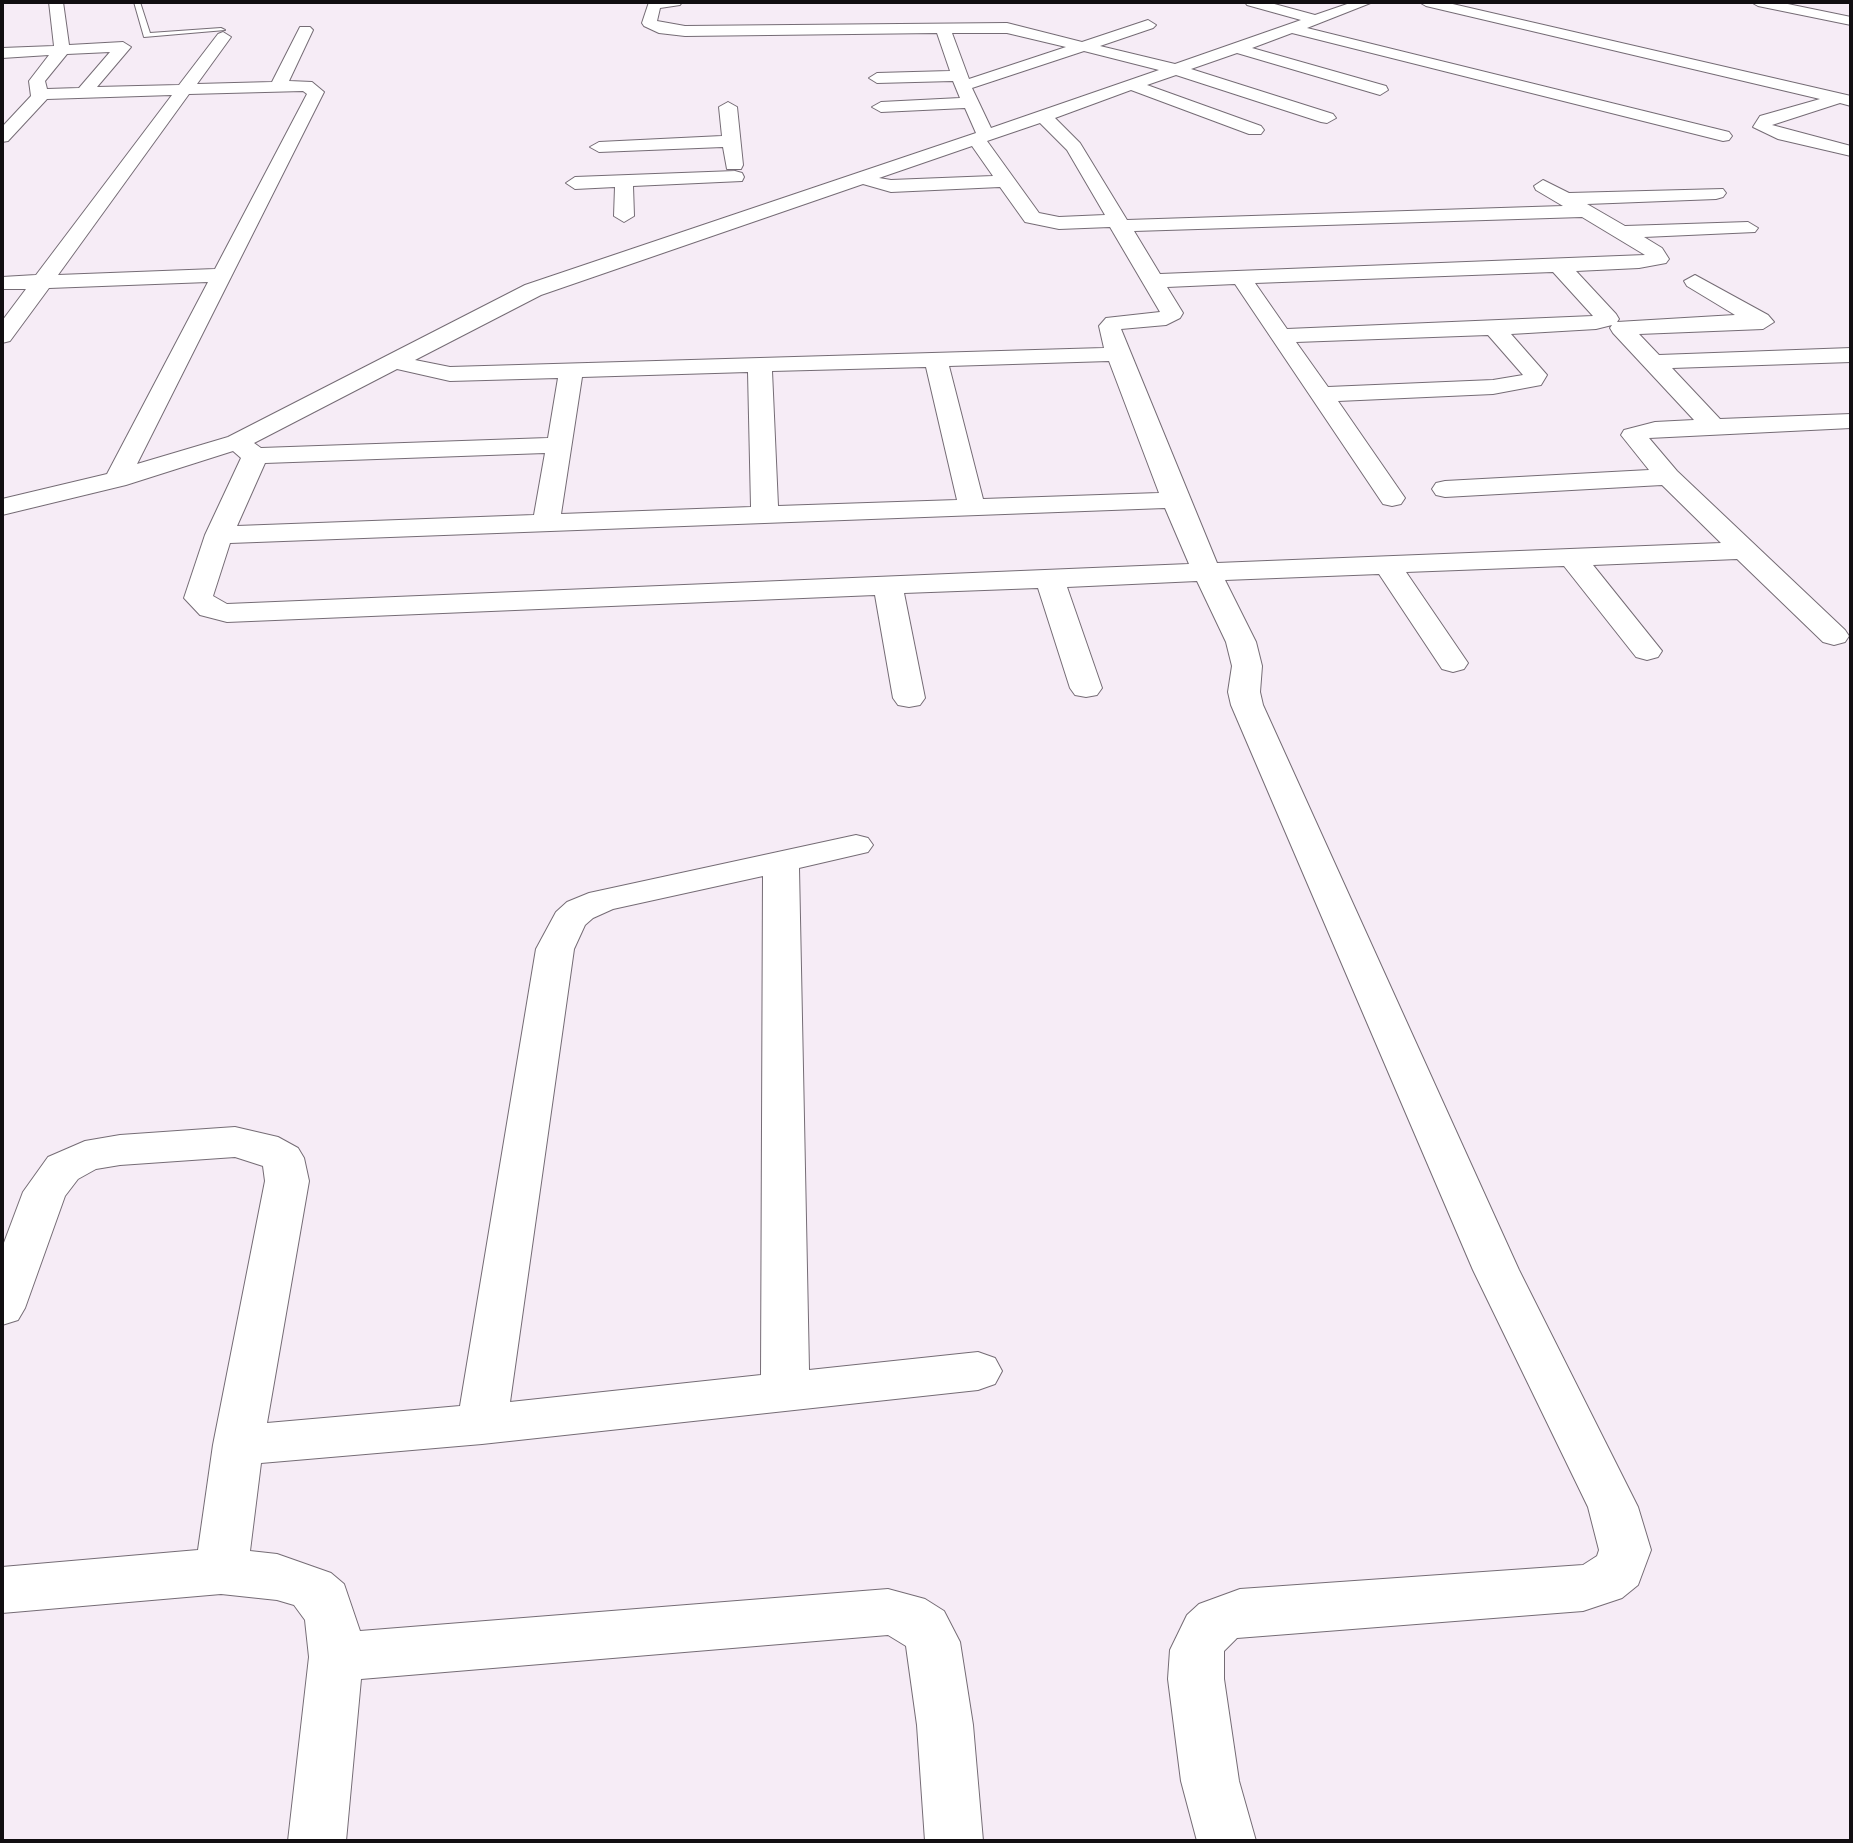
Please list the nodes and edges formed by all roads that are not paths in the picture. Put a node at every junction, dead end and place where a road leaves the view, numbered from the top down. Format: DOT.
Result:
graph roads {
  1 [pos="56,2"];
  2 [pos="136,2"];
  3 [pos="675,2"];
  4 [pos="1252,2"];
  5 [pos="1366,2"];
  6 [pos="1426,2"];
  7 [pos="1758,2"];
  8 [pos="1314,19"];
  9 [pos="1851,21"];
  10 [pos="1148,25"];
  11 [pos="1289,27"];
  12 [pos="943,28"];
  13 [pos="305,30"];
  14 [pos="222,34"];
  15 [pos="1086,46"];
  16 [pos="1233,47"];
  17 [pos="62,50"];
  18 [pos="2,53"];
  19 [pos="1172,68"];
  20 [pos="877,78"];
  21 [pos="961,81"];
  22 [pos="1129,84"];
  23 [pos="278,87"];
  24 [pos="186,90"];
  25 [pos="1380,90"];
  26 [pos="83,93"];
  27 [pos="41,94"];
  28 [pos="1845,100"];
  29 [pos="971,103"];
  30 [pos="727,107"];
  31 [pos="881,107"];
  32 [pos="1043,116"];
  33 [pos="1327,118"];
  34 [pos="1255,130"];
  35 [pos="1723,136"];
  36 [pos="2,137"];
  37 [pos="981,137"];
  38 [pos="732,141"];
  39 [pos="599,147"];
  40 [pos="1851,151"];
  41 [pos="859,178"];
  42 [pos="624,181"];
  43 [pos="1006,181"];
  44 [pos="575,183"];
  45 [pos="1543,186"];
  46 [pos="1716,192"];
  47 [pos="737,198"];
  48 [pos="1565,200"];
  49 [pos="1585,211"];
  50 [pos="624,216"];
  51 [pos="1118,224"];
  52 [pos="1748,229"];
  53 [pos="1620,232"];
  54 [pos="1558,264"];
  55 [pos="222,275"];
  56 [pos="1241,278"];
  57 [pos="1151,281"];
  58 [pos="42,282"];
  59 [pos="1695,282"];
  60 [pos="2,283"];
  61 [pos="1760,320"];
  62 [pos="1494,328"];
  63 [pos="2,336"];
  64 [pos="1280,336"];
  65 [pos="1120,354"];
  66 [pos="1851,355"];
  67 [pos="1813,356"];
  68 [pos="396,361"];
  69 [pos="936,361"];
  70 [pos="1652,362"];
  71 [pos="760,367"];
  72 [pos="571,372"];
  73 [pos="1321,395"];
  74 [pos="1851,421"];
  75 [pos="1714,426"];
  76 [pos="558,445"];
  77 [pos="246,449"];
  78 [pos="1668,477"];
  79 [pos="117,479"];
  80 [pos="1445,489"];
  81 [pos="1392,498"];
  82 [pos="1176,500"];
  83 [pos="2,507"];
  84 [pos="972,508"];
  85 [pos="765,515"];
  86 [pos="546,523"];
  87 [pos="219,535"];
  88 [pos="1742,550"];
  89 [pos="1572,557"];
  90 [pos="1387,565"];
  91 [pos="1209,573"];
  92 [pos="1050,580"];
  93 [pos="888,587"];
  94 [pos="1833,636"];
  95 [pos="1647,651"];
  96 [pos="1452,663"];
  97 [pos="1086,688"];
  98 [pos="909,698"];
  99 [pos="856,845"];
  100 [pos="781,860"];
  101 [pos="2,1308"];
  102 [pos="978,1371"];
  103 [pos="785,1392"];
  104 [pos="481,1424"];
  105 [pos="238,1445"];
  106 [pos="221,1571"];
  107 [pos="2,1590"];
  108 [pos="336,1657"];
  109 [pos="317,1841"];
  110 [pos="954,1841"];
  111 [pos="1226,1841"];
  1 -- 17 [label="street"];
  2 -- 14 [label="lane"];
  3 -- 12 [label="street"];
  4 -- 8 [label="street"];
  5 -- 8 [label="street"];
  6 -- 28 [label="street"];
  7 -- 9 [label="street"];
  8 -- 11 [label="street"];
  10 -- 15 [label="street"];
  11 -- 16 [label="street"];
  11 -- 35 [label="street"];
  12 -- 15 [label="street"];
  12 -- 21 [label="street"];
  13 -- 23 [label="street"];
  14 -- 24 [label="street"];
  15 -- 19 [label="street"];
  15 -- 21 [label="street"];
  16 -- 19 [label="street"];
  16 -- 25 [label="street"];
  17 -- 18 [label="street"];
  17 -- 26 [label="street"];
  17 -- 27 [label="street"];
  19 -- 22 [label="street"];
  19 -- 33 [label="street"];
  20 -- 21 [label="street"];
  21 -- 29 [label="street"];
  22 -- 32 [label="street"];
  22 -- 34 [label="street"];
  23 -- 24 [label="street"];
  23 -- 55 [label="street"];
  24 -- 26 [label="street"];
  24 -- 58 [label="street"];
  26 -- 27 [label="street"];
  27 -- 36 [label="street"];
  28 -- 40 [label="street"];
  29 -- 31 [label="street"];
  29 -- 37 [label="street"];
  30 -- 38 [label="street"];
  32 -- 37 [label="street"];
  32 -- 51 [label="street"];
  37 -- 41 [label="street"];
  37 -- 43 [label="street"];
  38 -- 39 [label="street"];
  38 -- 47 [label="street"];
  41 -- 43 [label="street"];
  41 -- 47 [label="street"];
  42 -- 44 [label="street"];
  42 -- 47 [label="street"];
  42 -- 50 [label="street"];
  43 -- 51 [label="street"];
  45 -- 48 [label="street"];
  46 -- 48 [label="street"];
  47 -- 68 [label="street"];
  48 -- 49 [label="street"];
  49 -- 51 [label="street"];
  49 -- 53 [label="street"];
  51 -- 57 [label="street"];
  52 -- 53 [label="street"];
  53 -- 54 [label="street"];
  54 -- 56 [label="street"];
  54 -- 62 [label="street"];
  55 -- 58 [label="street"];
  55 -- 79 [label="street"];
  56 -- 57 [label="street"];
  56 -- 64 [label="street"];
  57 -- 65 [label="street"];
  58 -- 60 [label="street"];
  58 -- 63 [label="street"];
  59 -- 61 [label="street"];
  61 -- 67 [label="street"];
  61 -- 70 [label="street"];
  62 -- 64 [label="street"];
  62 -- 73 [label="street"];
  64 -- 73 [label="street"];
  65 -- 69 [label="street"];
  65 -- 82 [label="street"];
  66 -- 67 [label="street"];
  67 -- 70 [label="street"];
  68 -- 72 [label="street"];
  68 -- 77 [label="street"];
  69 -- 71 [label="street"];
  69 -- 84 [label="street"];
  70 -- 75 [label="street"];
  71 -- 72 [label="street"];
  71 -- 85 [label="street"];
  72 -- 76 [label="street"];
  73 -- 81 [label="street"];
  74 -- 75 [label="street"];
  75 -- 78 [label="street"];
  76 -- 77 [label="street"];
  76 -- 86 [label="street"];
  77 -- 79 [label="street"];
  77 -- 87 [label="street"];
  78 -- 80 [label="street"];
  78 -- 88 [label="street"];
  79 -- 83 [label="street"];
  82 -- 84 [label="street"];
  82 -- 91 [label="street"];
  84 -- 85 [label="street"];
  85 -- 86 [label="street"];
  86 -- 87 [label="street"];
  87 -- 93 [label="street"];
  88 -- 89 [label="street"];
  88 -- 94 [label="street"];
  89 -- 90 [label="street"];
  89 -- 95 [label="street"];
  90 -- 91 [label="street"];
  90 -- 96 [label="street"];
  91 -- 92 [label="street"];
  91 -- 111 [label="street"];
  92 -- 93 [label="street"];
  92 -- 97 [label="street"];
  93 -- 98 [label="street"];
  99 -- 100 [label="street"];
  100 -- 103 [label="street"];
  100 -- 104 [label="street"];
  101 -- 105 [label="street"];
  102 -- 103 [label="street"];
  103 -- 104 [label="street"];
  104 -- 105 [label="street"];
  105 -- 106 [label="street"];
  106 -- 107 [label="street"];
  106 -- 108 [label="street"];
  108 -- 109 [label="street"];
  108 -- 110 [label="street"];
}
